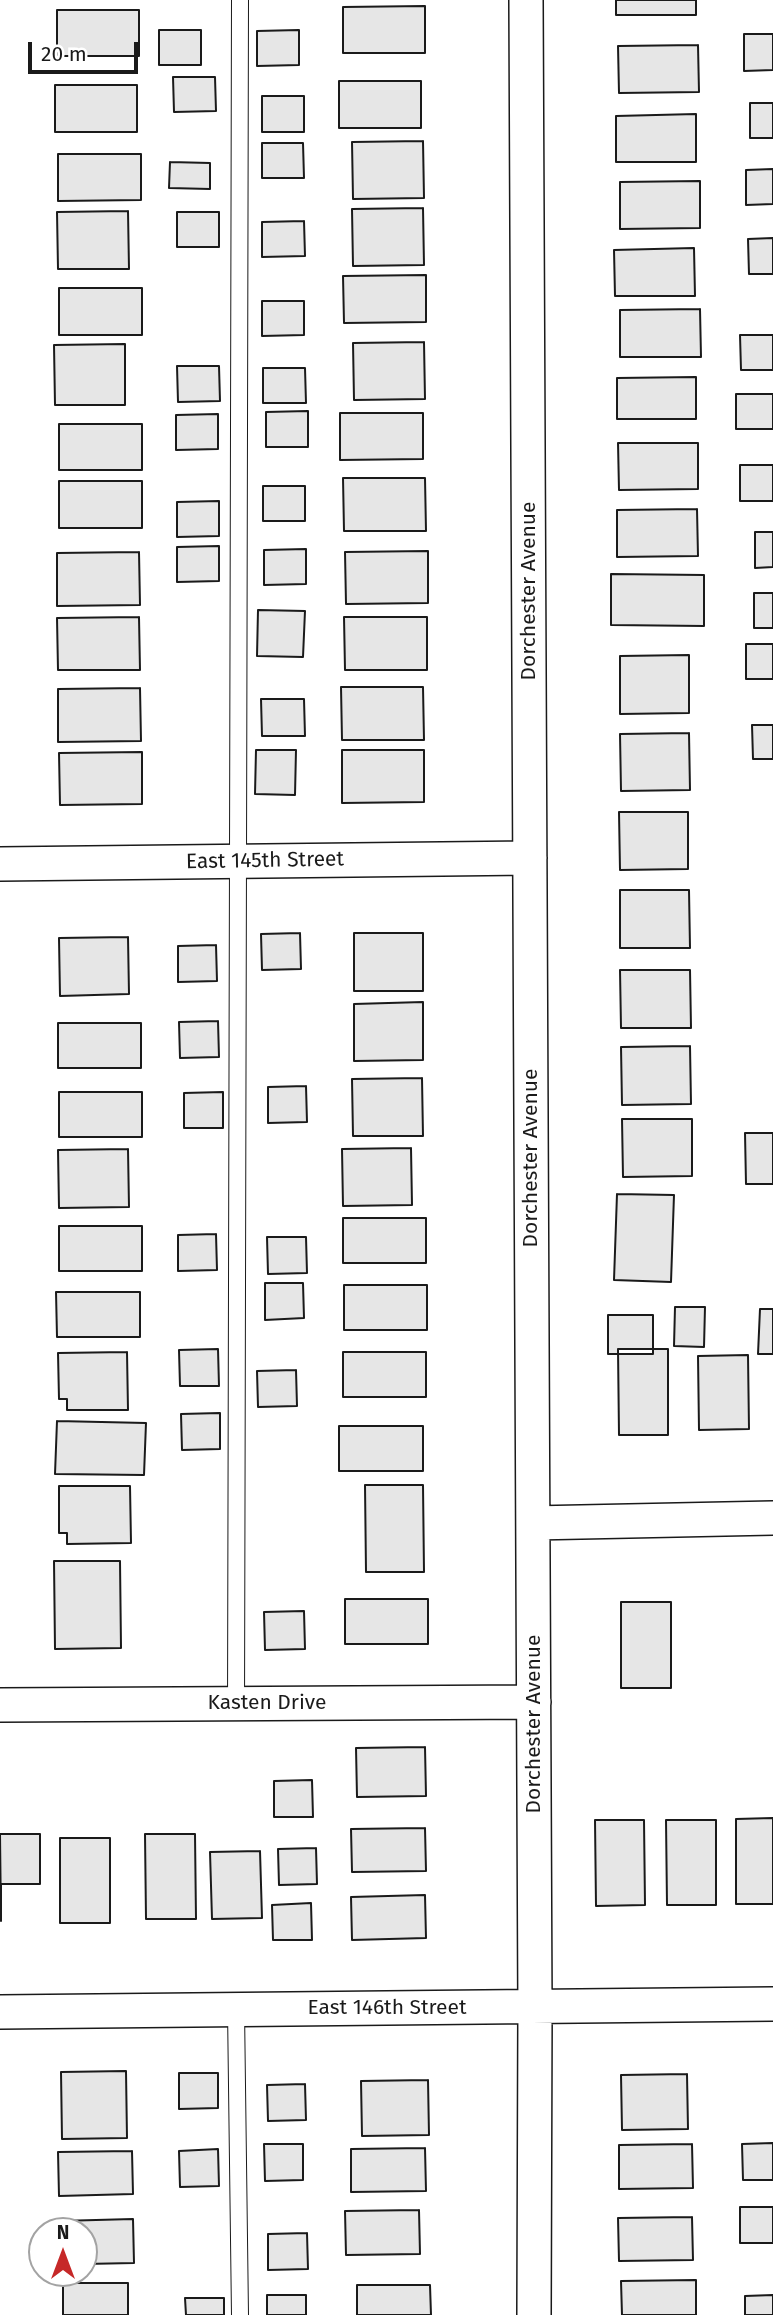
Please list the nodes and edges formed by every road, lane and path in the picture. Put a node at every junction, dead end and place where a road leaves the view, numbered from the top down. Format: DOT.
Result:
graph roads {
  1 [pos="240,0"];
  2 [pos="527,0"];
  3 [pos="530,858"];
  4 [pos="237,861"];
  5 [pos="0,864"];
  6 [pos="773,1518"];
  7 [pos="533,1523"];
  8 [pos="534,1702"];
  9 [pos="236,1703"];
  10 [pos="0,1705"];
  11 [pos="773,2004"];
  12 [pos="535,2007"];
  13 [pos="236,2009"];
  14 [pos="0,2012"];
  15 [pos="240,2315"];
  16 [pos="534,2315"];
  1 -- 4 [label="lane"];
  2 -- 3 [label="street, Dorchester Avenue"];
  3 -- 4 [label="street, East 145th Street"];
  3 -- 7 [label="street, Dorchester Avenue"];
  4 -- 5 [label="street, East 145th Street"];
  4 -- 9 [label="lane"];
  6 -- 7 [label="street"];
  7 -- 8 [label="street, Dorchester Avenue"];
  8 -- 9 [label="street, Kasten Drive"];
  8 -- 12 [label="street, Dorchester Avenue"];
  9 -- 10 [label="street, Kasten Drive"];
  11 -- 12 [label="street, East 146th Street"];
  12 -- 13 [label="street, East 146th Street"];
  12 -- 16 [label="street, Dorchester Avenue"];
  13 -- 14 [label="street, East 146th Street"];
  13 -- 15 [label="lane"];
}
